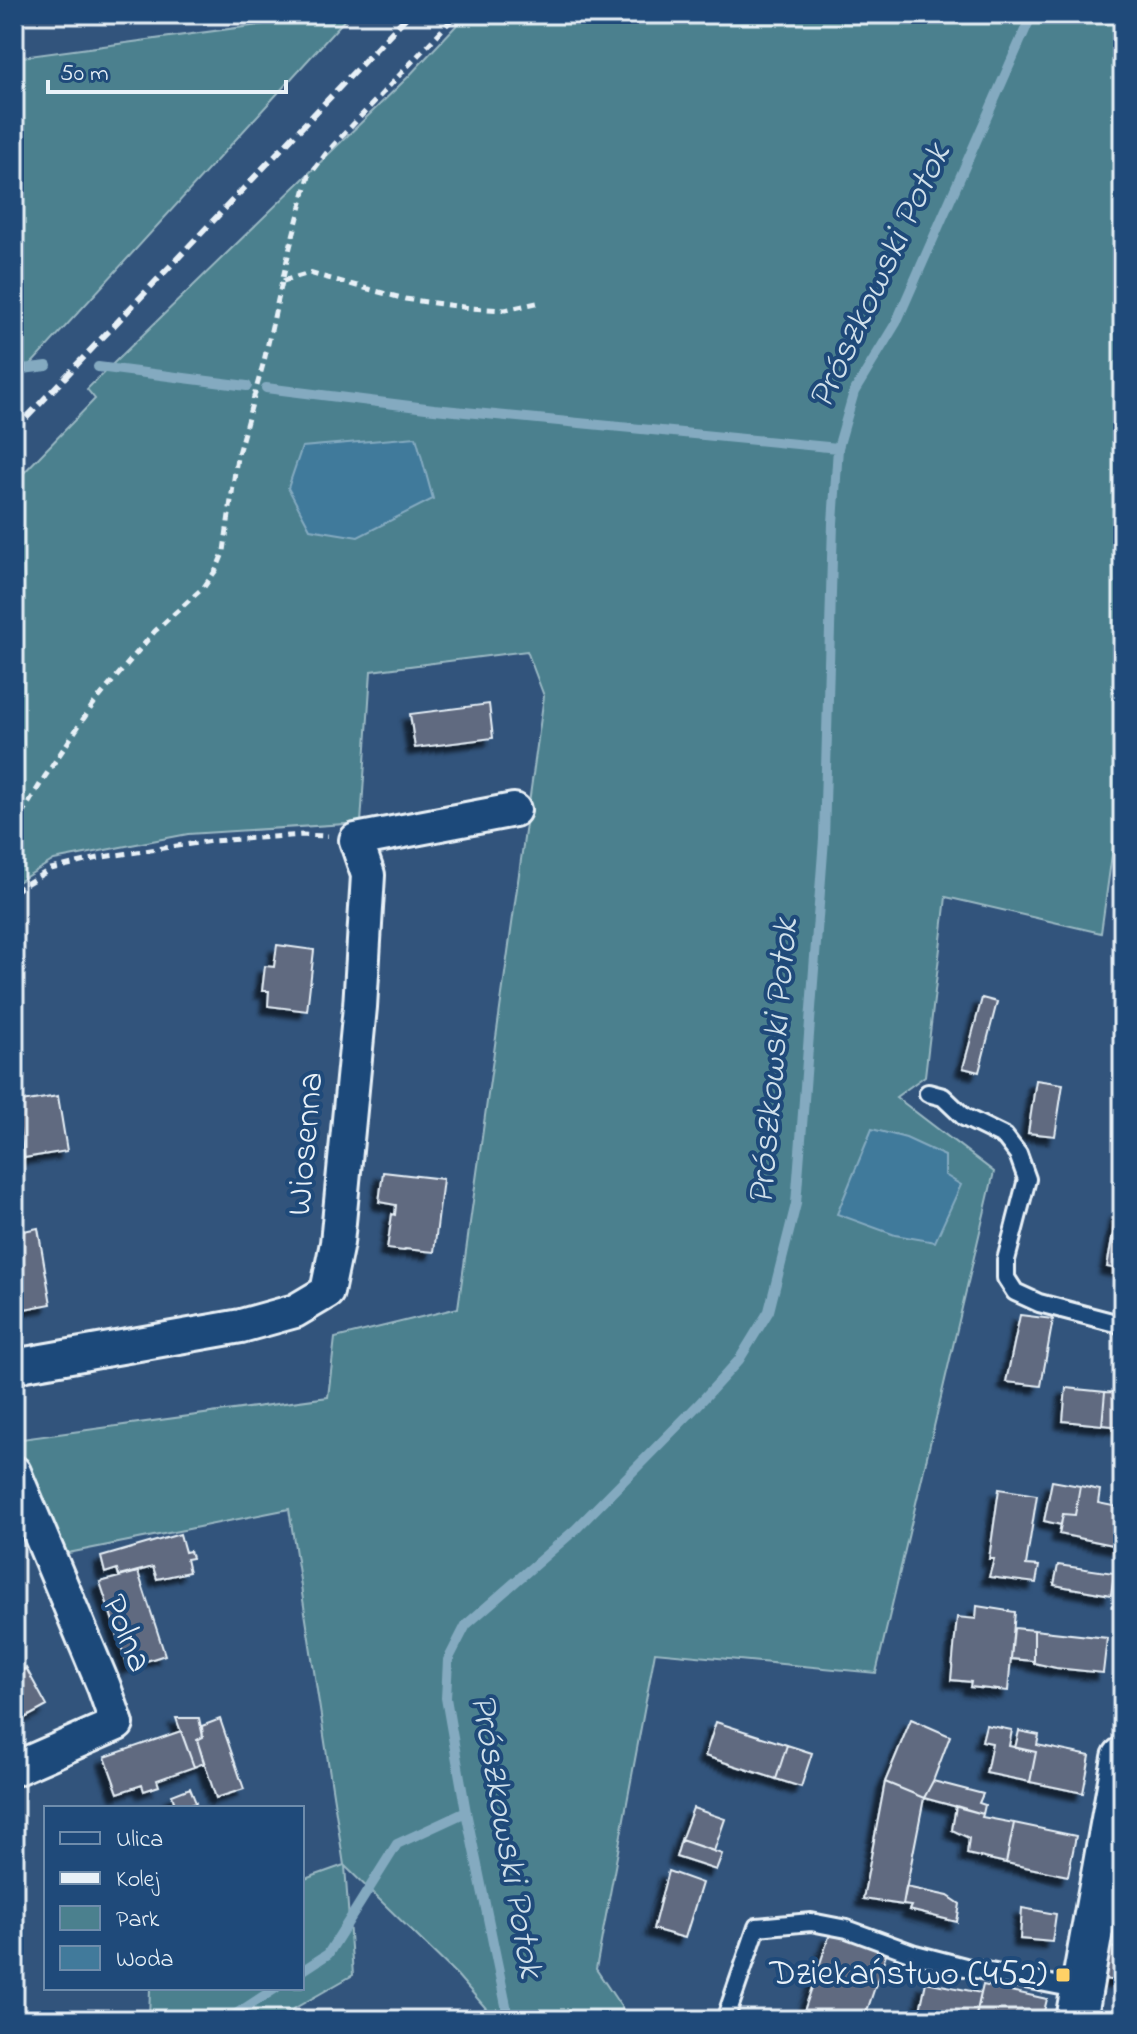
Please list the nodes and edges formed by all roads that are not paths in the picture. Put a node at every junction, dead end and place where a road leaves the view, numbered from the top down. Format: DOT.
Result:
graph roads {
  1 [pos="514,810"];
  2 [pos="928,1093"];
  3 [pos="1123,1325"];
  4 [pos="14,1368"];
  5 [pos="14,1472"];
  6 [pos="1123,1758"];
  7 [pos="14,1769"];
  8 [pos="1078,2005"];
  9 [pos="725,2020"];
  1 -- 4 [label="street, Wiosenna"];
  2 -- 3 [label="lane"];
  5 -- 7 [label="street, Polna"];
  6 -- 8 [label="street"];
  8 -- 9 [label="lane"];
}
